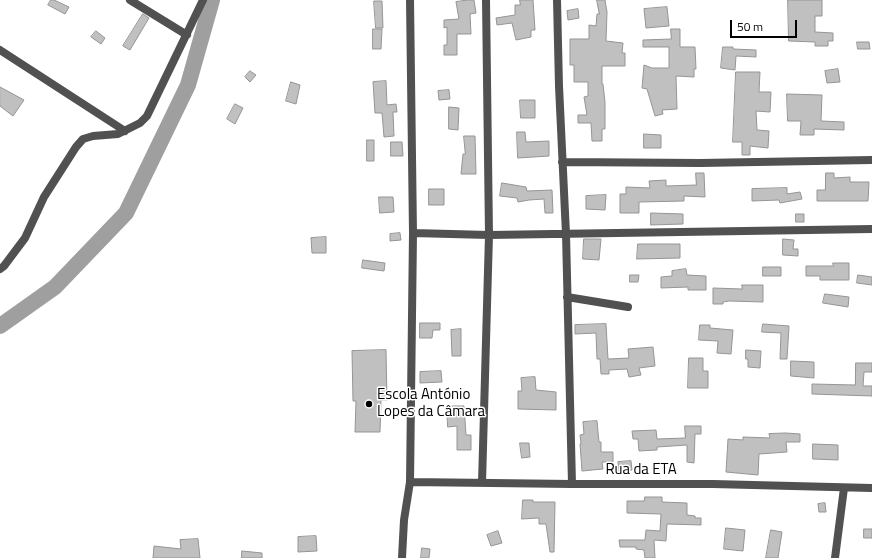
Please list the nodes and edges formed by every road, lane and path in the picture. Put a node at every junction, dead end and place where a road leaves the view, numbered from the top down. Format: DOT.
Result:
graph roads {
  1 [pos="130,0"];
  2 [pos="203,0"];
  3 [pos="410,0"];
  4 [pos="486,0"];
  5 [pos="557,0"];
  6 [pos="187,35"];
  7 [pos="0,50"];
  8 [pos="125,131"];
  9 [pos="872,160"];
  10 [pos="562,162"];
  11 [pos="872,229"];
  12 [pos="413,233"];
  13 [pos="566,234"];
  14 [pos="489,235"];
  15 [pos="0,269"];
  16 [pos="567,297"];
  17 [pos="628,307"];
  18 [pos="410,482"];
  19 [pos="482,483"];
  20 [pos="572,484"];
  21 [pos="844,488"];
  22 [pos="872,488"];
  23 [pos="402,558"];
  24 [pos="835,558"];
  1 -- 6 [label="street"];
  2 -- 6 [label="street"];
  3 -- 12 [label="street"];
  4 -- 14 [label="street"];
  5 -- 10 [label="street"];
  6 -- 8 [label="street"];
  7 -- 8 [label="street"];
  8 -- 15 [label="street"];
  9 -- 10 [label="street"];
  10 -- 13 [label="street"];
  11 -- 13 [label="street"];
  12 -- 14 [label="street"];
  12 -- 18 [label="street"];
  13 -- 14 [label="street"];
  13 -- 16 [label="street"];
  14 -- 19 [label="street"];
  16 -- 17 [label="street"];
  16 -- 20 [label="street"];
  18 -- 19 [label="street, Rua da ETA"];
  18 -- 23 [label="street"];
  19 -- 20 [label="street, Rua da ETA"];
  20 -- 21 [label="street, Rua da ETA"];
  21 -- 22 [label="street, Rua da ETA"];
  21 -- 24 [label="street"];
}
